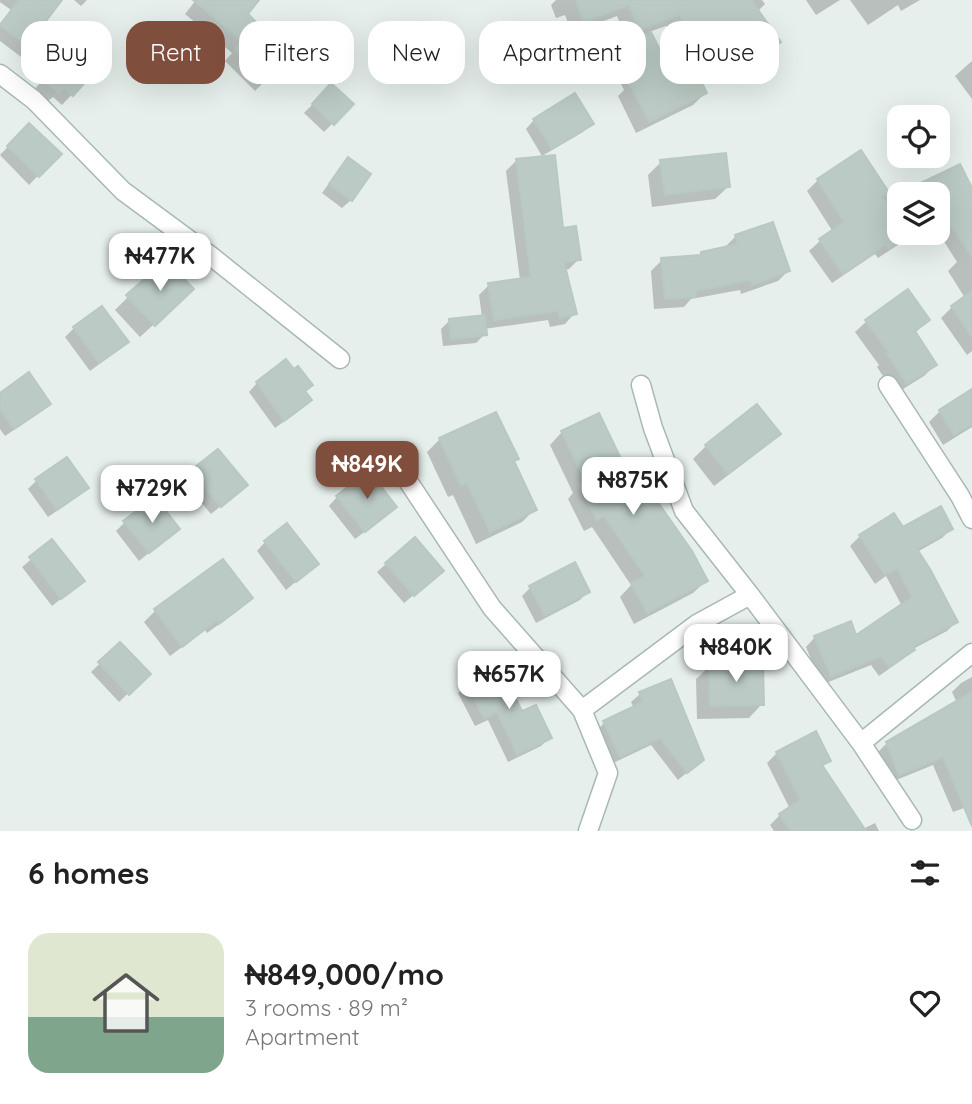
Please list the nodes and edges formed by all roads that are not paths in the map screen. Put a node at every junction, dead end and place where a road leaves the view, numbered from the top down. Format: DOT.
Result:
graph roads {
  1 [pos="0,74"];
  2 [pos="340,359"];
  3 [pos="641,385"];
  4 [pos="888,385"];
  5 [pos="398,466"];
  6 [pos="966,492"];
  7 [pos="972,519"];
  8 [pos="750,595"];
  9 [pos="972,653"];
  10 [pos="582,710"];
  11 [pos="861,743"];
  12 [pos="912,820"];
  13 [pos="588,831"];
  1 -- 2 [label="street"];
  3 -- 8 [label="street"];
  4 -- 6 [label="street"];
  5 -- 10 [label="street"];
  6 -- 7 [label="street"];
  8 -- 10 [label="street"];
  8 -- 11 [label="street"];
  9 -- 11 [label="street"];
  10 -- 13 [label="street"];
  11 -- 12 [label="street"];
}
